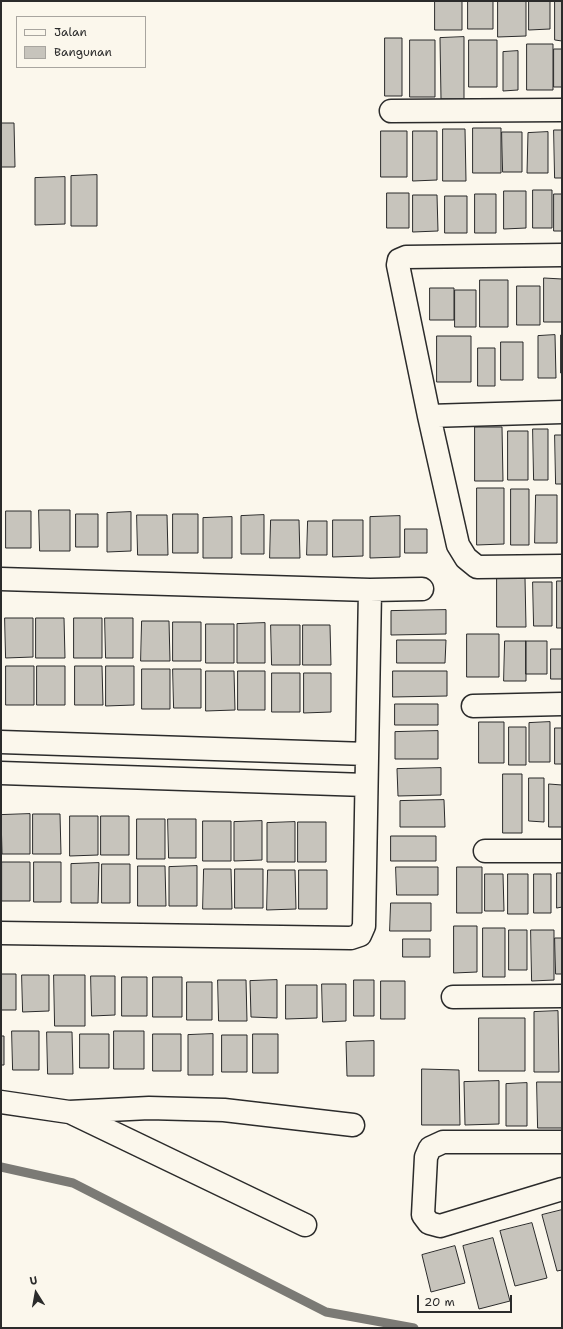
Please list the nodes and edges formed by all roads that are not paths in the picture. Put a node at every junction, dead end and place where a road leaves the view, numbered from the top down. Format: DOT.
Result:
graph roads {
  1 [pos="562,110"];
  2 [pos="391,111"];
  3 [pos="562,255"];
  4 [pos="562,412"];
  5 [pos="429,416"];
  6 [pos="562,566"];
  7 [pos="1,579"];
  8 [pos="422,589"];
  9 [pos="370,590"];
  10 [pos="562,704"];
  11 [pos="473,706"];
  12 [pos="1,742"];
  13 [pos="367,754"];
  14 [pos="1,773"];
  15 [pos="366,785"];
  16 [pos="485,851"];
  17 [pos="562,851"];
  18 [pos="1,933"];
  19 [pos="562,996"];
  20 [pos="453,997"];
  21 [pos="1,1102"];
  22 [pos="69,1112"];
  23 [pos="353,1125"];
  24 [pos="562,1142"];
  25 [pos="562,1189"];
  26 [pos="305,1224"];
  1 -- 2 [label="street"];
  3 -- 5 [label="street"];
  4 -- 5 [label="street"];
  5 -- 6 [label="street"];
  7 -- 9 [label="street"];
  8 -- 9 [label="street"];
  9 -- 13 [label="street"];
  10 -- 11 [label="street"];
  12 -- 13 [label="street"];
  13 -- 15 [label="street"];
  14 -- 15 [label="street"];
  15 -- 18 [label="street"];
  16 -- 17 [label="street"];
  19 -- 20 [label="street"];
  21 -- 22 [label="street"];
  22 -- 23 [label="street"];
  22 -- 26 [label="street"];
  24 -- 25 [label="street"];
}
